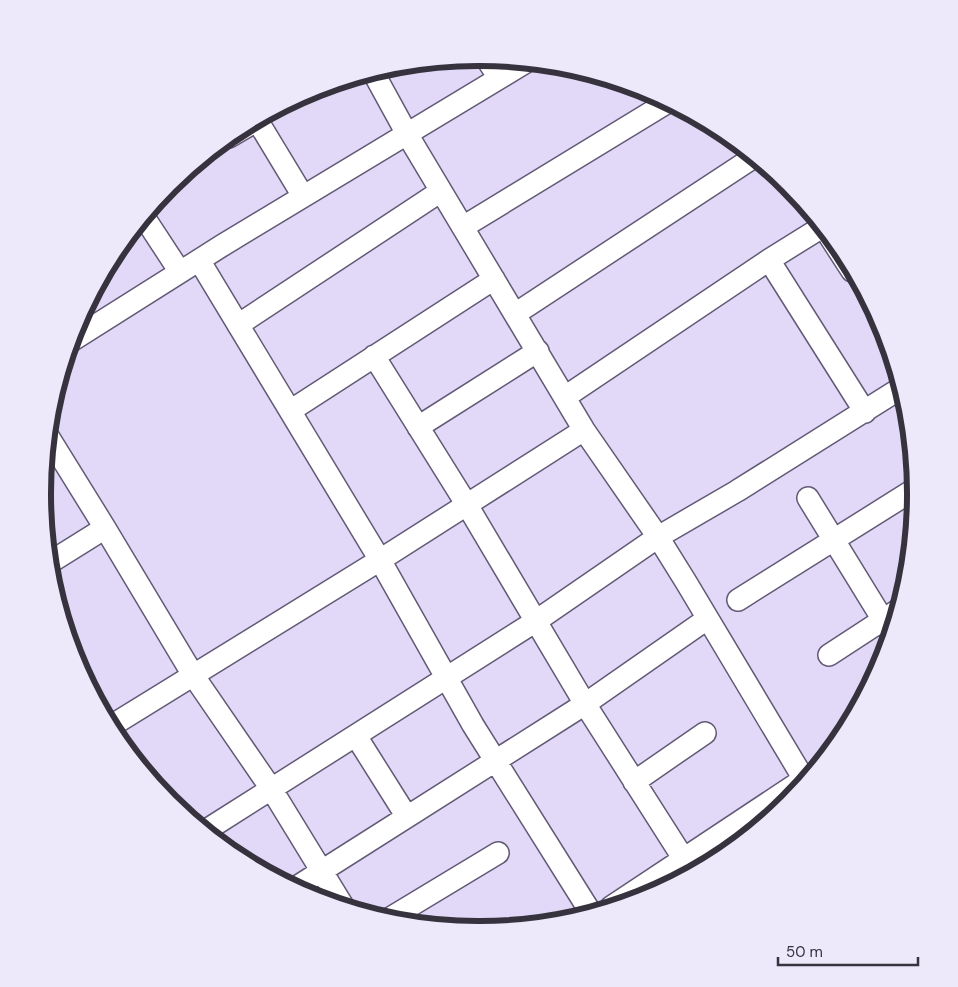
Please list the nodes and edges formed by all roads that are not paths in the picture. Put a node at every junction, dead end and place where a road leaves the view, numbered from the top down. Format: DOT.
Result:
graph roads {
  1 [pos="491,66"];
  2 [pos="516,68"];
  3 [pos="376,78"];
  4 [pos="499,78"];
  5 [pos="661,106"];
  6 [pos="251,132"];
  7 [pos="407,134"];
  8 [pos="748,161"];
  9 [pos="441,191"];
  10 [pos="303,196"];
  11 [pos="148,223"];
  12 [pos="463,227"];
  13 [pos="816,231"];
  14 [pos="199,260"];
  15 [pos="769,260"];
  16 [pos="180,272"];
  17 [pos="494,279"];
  18 [pos="515,314"];
  19 [pos="238,325"];
  20 [pos="83,334"];
  21 [pos="538,351"];
  22 [pos="374,356"];
  23 [pos="894,392"];
  24 [pos="565,397"];
  25 [pos="290,411"];
  26 [pos="865,412"];
  27 [pos="418,427"];
  28 [pos="584,430"];
  29 [pos="54,446"];
  30 [pos="907,494"];
  31 [pos="808,498"];
  32 [pos="467,505"];
  33 [pos="105,528"];
  34 [pos="658,537"];
  35 [pos="834,541"];
  36 [pos="56,558"];
  37 [pos="380,560"];
  38 [pos="738,600"];
  39 [pos="888,618"];
  40 [pos="707,620"];
  41 [pos="536,621"];
  42 [pos="886,623"];
  43 [pos="829,655"];
  44 [pos="193,674"];
  45 [pos="447,678"];
  46 [pos="585,704"];
  47 [pos="118,722"];
  48 [pos="705,733"];
  49 [pos="356,736"];
  50 [pos="496,761"];
  51 [pos="803,773"];
  52 [pos="634,782"];
  53 [pos="272,790"];
  54 [pos="779,798"];
  55 [pos="407,817"];
  56 [pos="212,827"];
  57 [pos="498,853"];
  58 [pos="687,866"];
  59 [pos="322,871"];
  60 [pos="303,883"];
  61 [pos="655,883"];
  62 [pos="338,897"];
  63 [pos="588,908"];
  64 [pos="398,913"];
  1 -- 4 [label="street"];
  2 -- 4 [label="street"];
  3 -- 7 [label="street"];
  4 -- 7 [label="street"];
  5 -- 12 [label="street"];
  6 -- 10 [label="street"];
  7 -- 9 [label="street"];
  7 -- 10 [label="street"];
  8 -- 18 [label="street"];
  9 -- 12 [label="street"];
  9 -- 19 [label="street"];
  10 -- 14 [label="street"];
  11 -- 16 [label="street"];
  12 -- 17 [label="street"];
  13 -- 15 [label="street"];
  14 -- 16 [label="street"];
  14 -- 19 [label="street"];
  15 -- 24 [label="street"];
  15 -- 26 [label="street"];
  16 -- 20 [label="street"];
  17 -- 18 [label="street"];
  17 -- 22 [label="street"];
  18 -- 21 [label="street"];
  19 -- 25 [label="street"];
  21 -- 24 [label="street"];
  21 -- 27 [label="street"];
  22 -- 25 [label="street"];
  22 -- 27 [label="street"];
  23 -- 26 [label="street"];
  24 -- 28 [label="street"];
  25 -- 37 [label="street"];
  26 -- 34 [label="street"];
  27 -- 32 [label="street"];
  28 -- 32 [label="street"];
  28 -- 34 [label="street"];
  29 -- 33 [label="street"];
  30 -- 35 [label="street"];
  31 -- 35 [label="street"];
  32 -- 37 [label="street"];
  32 -- 41 [label="street"];
  33 -- 36 [label="street"];
  33 -- 44 [label="street"];
  34 -- 40 [label="street"];
  34 -- 41 [label="street"];
  35 -- 38 [label="street"];
  35 -- 39 [label="street"];
  37 -- 44 [label="street"];
  37 -- 45 [label="street"];
  40 -- 46 [label="street"];
  40 -- 51 [label="street"];
  41 -- 45 [label="street"];
  41 -- 46 [label="street"];
  42 -- 43 [label="street"];
  44 -- 47 [label="street"];
  44 -- 53 [label="street"];
  45 -- 49 [label="street"];
  45 -- 50 [label="street"];
  46 -- 50 [label="street"];
  46 -- 52 [label="street"];
  48 -- 52 [label="street"];
  49 -- 53 [label="street"];
  49 -- 55 [label="street"];
  50 -- 55 [label="street"];
  50 -- 63 [label="street"];
  52 -- 58 [label="street"];
  53 -- 56 [label="street"];
  53 -- 59 [label="street"];
  54 -- 58 [label="street"];
  55 -- 59 [label="street"];
  57 -- 64 [label="street"];
  58 -- 61 [label="street"];
  59 -- 60 [label="street"];
  59 -- 62 [label="street"];
}
